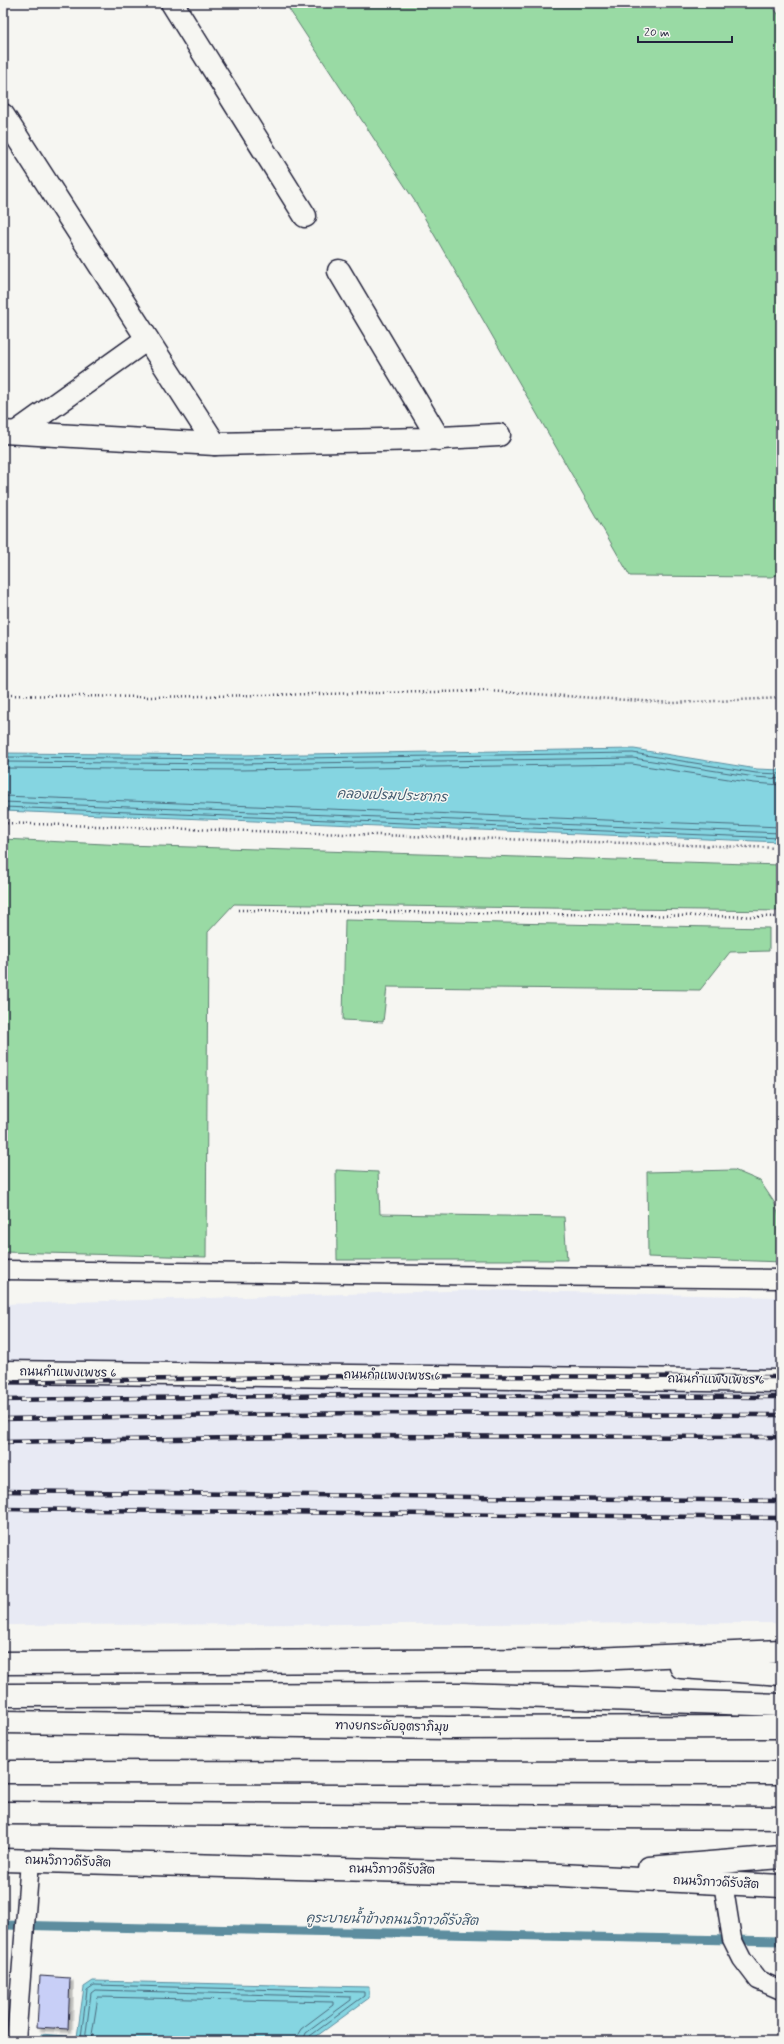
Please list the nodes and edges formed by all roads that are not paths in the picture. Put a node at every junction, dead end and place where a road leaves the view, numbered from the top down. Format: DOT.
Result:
graph roads {
  1 [pos="172,3"];
  2 [pos="3,116"];
  3 [pos="305,216"];
  4 [pos="340,271"];
  5 [pos="147,339"];
  6 [pos="10,432"];
  7 [pos="499,435"];
  8 [pos="439,439"];
  9 [pos="215,444"];
  10 [pos="3,1270"];
  11 [pos="781,1279"];
  12 [pos="3,1372"];
  13 [pos="781,1381"];
  14 [pos="781,1651"];
  15 [pos="570,1660"];
  16 [pos="3,1663"];
  17 [pos="781,1674"];
  18 [pos="3,1696"];
  19 [pos="781,1705"];
  20 [pos="3,1722"];
  21 [pos="781,1727"];
  22 [pos="3,1772"];
  23 [pos="781,1773"];
  24 [pos="3,1813"];
  25 [pos="781,1818"];
  26 [pos="781,1857"];
  27 [pos="3,1860"];
  28 [pos="30,1861"];
  29 [pos="560,1875"];
  30 [pos="723,1883"];
  31 [pos="781,1886"];
  32 [pos="781,1990"];
  33 [pos="11,2012"];
  34 [pos="16,2041"];
  1 -- 3 [label="main road"];
  2 -- 5 [label="main road"];
  4 -- 8 [label="main road"];
  5 -- 6 [label="main road"];
  5 -- 9 [label="main road"];
  6 -- 9 [label="main road"];
  7 -- 8 [label="main road"];
  8 -- 9 [label="main road"];
  10 -- 11 [label="lane"];
  12 -- 13 [label="main road, ถนนกำแพงเพชร 6"];
  14 -- 15 [label="main road"];
  15 -- 16 [label="main road"];
  15 -- 17 [label="main road"];
  18 -- 19 [label="main road"];
  20 -- 21 [label="main road, ทางยกระดับอุตราภิมุข"];
  22 -- 23 [label="main road"];
  24 -- 25 [label="main road"];
  26 -- 29 [label="main road"];
  27 -- 28 [label="main road, ถนนวิภาวดีรังสิต"];
  28 -- 29 [label="main road, ถนนวิภาวดีรังสิต"];
  28 -- 33 [label="lane"];
  29 -- 30 [label="main road, ถนนวิภาวดีรังสิต"];
  30 -- 31 [label="main road, ถนนวิภาวดีรังสิต"];
  30 -- 32 [label="lane"];
  33 -- 34 [label="lane"];
}
